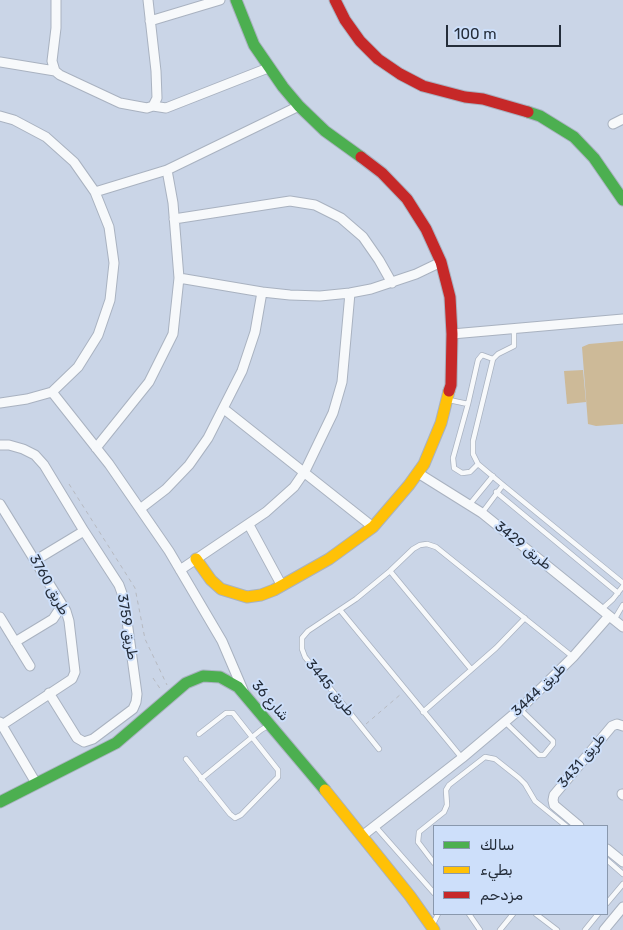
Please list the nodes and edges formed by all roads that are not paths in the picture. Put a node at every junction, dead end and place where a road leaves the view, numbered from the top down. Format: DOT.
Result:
graph roads {
  1 [pos="56,0"];
  2 [pos="148,0"];
  3 [pos="220,0"];
  4 [pos="236,0"];
  5 [pos="335,0"];
  6 [pos="150,21"];
  7 [pos="0,62"];
  8 [pos="268,68"];
  9 [pos="55,71"];
  10 [pos="153,106"];
  11 [pos="299,106"];
  12 [pos="0,116"];
  13 [pos="623,119"];
  14 [pos="613,124"];
  15 [pos="167,170"];
  16 [pos="95,192"];
  17 [pos="623,200"];
  18 [pos="174,219"];
  19 [pos="441,262"];
  20 [pos="180,278"];
  21 [pos="392,283"];
  22 [pos="262,292"];
  23 [pos="350,293"];
  24 [pos="623,319"];
  25 [pos="514,329"];
  26 [pos="452,334"];
  27 [pos="493,359"];
  28 [pos="52,392"];
  29 [pos="447,400"];
  30 [pos="0,403"];
  31 [pos="468,404"];
  32 [pos="224,408"];
  33 [pos="0,445"];
  34 [pos="96,448"];
  35 [pos="478,464"];
  36 [pos="305,471"];
  37 [pos="418,472"];
  38 [pos="493,476"];
  39 [pos="502,485"];
  40 [pos="496,492"];
  41 [pos="0,504"];
  42 [pos="470,504"];
  43 [pos="140,509"];
  44 [pos="482,513"];
  45 [pos="249,525"];
  46 [pos="373,526"];
  47 [pos="84,531"];
  48 [pos="196,559"];
  49 [pos="36,560"];
  50 [pos="180,570"];
  51 [pos="390,571"];
  52 [pos="623,585"];
  53 [pos="282,586"];
  54 [pos="618,593"];
  55 [pos="60,602"];
  56 [pos="623,606"];
  57 [pos="601,609"];
  58 [pos="340,610"];
  59 [pos="0,617"];
  60 [pos="525,618"];
  61 [pos="611,618"];
  62 [pos="53,620"];
  63 [pos="69,625"];
  64 [pos="623,627"];
  65 [pos="15,642"];
  66 [pos="573,657"];
  67 [pos="30,666"];
  68 [pos="471,670"];
  69 [pos="49,693"];
  70 [pos="245,695"];
  71 [pos="520,710"];
  72 [pos="423,712"];
  73 [pos="505,722"];
  74 [pos="1,723"];
  75 [pos="270,724"];
  76 [pos="623,726"];
  77 [pos="199,734"];
  78 [pos="252,737"];
  79 [pos="378,749"];
  80 [pos="462,758"];
  81 [pos="186,759"];
  82 [pos="201,779"];
  83 [pos="36,783"];
  84 [pos="0,802"];
  85 [pos="565,825"];
  86 [pos="578,825"];
  87 [pos="374,826"];
  88 [pos="362,836"];
  89 [pos="608,850"];
  90 [pos="608,861"];
  91 [pos="433,862"];
  92 [pos="623,862"];
  93 [pos="623,874"];
  94 [pos="623,884"];
  95 [pos="433,892"];
  96 [pos="608,902"];
  97 [pos="623,906"];
  98 [pos="438,915"];
  99 [pos="470,915"];
  100 [pos="512,915"];
  101 [pos="537,915"];
  102 [pos="597,915"];
  103 [pos="609,928"];
  104 [pos="432,929"];
  105 [pos="480,930"];
  106 [pos="500,930"];
  107 [pos="557,930"];
  108 [pos="585,930"];
  1 -- 9 [label="street"];
  2 -- 6 [label="street"];
  3 -- 6 [label="street"];
  4 -- 8 [label="street"];
  5 -- 17 [label="street"];
  6 -- 10 [label="street"];
  7 -- 9 [label="street"];
  8 -- 10 [label="street"];
  8 -- 11 [label="street"];
  9 -- 10 [label="street"];
  11 -- 15 [label="street"];
  11 -- 19 [label="street"];
  12 -- 16 [label="street"];
  13 -- 14 [label="street"];
  15 -- 16 [label="street"];
  15 -- 18 [label="street"];
  16 -- 28 [label="street"];
  18 -- 20 [label="street"];
  18 -- 21 [label="street"];
  19 -- 21 [label="street"];
  19 -- 26 [label="street"];
  20 -- 22 [label="street"];
  20 -- 34 [label="street"];
  21 -- 23 [label="street"];
  22 -- 23 [label="street"];
  22 -- 32 [label="street"];
  23 -- 36 [label="street"];
  24 -- 25 [label="street"];
  25 -- 26 [label="street"];
  25 -- 27 [label="lane"];
  26 -- 29 [label="street"];
  27 -- 31 [label="lane"];
  27 -- 35 [label="lane"];
  28 -- 30 [label="street"];
  28 -- 34 [label="street"];
  29 -- 31 [label="lane"];
  29 -- 37 [label="street"];
  31 -- 35 [label="lane"];
  32 -- 36 [label="street"];
  32 -- 43 [label="street"];
  33 -- 47 [label="street, طريق 3759"];
  34 -- 43 [label="street"];
  35 -- 38 [label="lane"];
  36 -- 45 [label="street"];
  36 -- 46 [label="street"];
  37 -- 42 [label="street, طريق 3429"];
  37 -- 46 [label="street"];
  38 -- 39 [label="lane"];
  38 -- 42 [label="lane"];
  39 -- 40 [label="lane"];
  39 -- 52 [label="lane"];
  40 -- 44 [label="lane"];
  40 -- 54 [label="lane"];
  41 -- 49 [label="street, طريق 3760"];
  42 -- 44 [label="street, طريق 3429"];
  43 -- 50 [label="street"];
  44 -- 57 [label="street, طريق 3429"];
  45 -- 48 [label="street"];
  45 -- 53 [label="street"];
  46 -- 53 [label="street"];
  47 -- 49 [label="street"];
  47 -- 69 [label="street, طريق 3759"];
  48 -- 50 [label="street"];
  48 -- 53 [label="street"];
  49 -- 55 [label="street, طريق 3760"];
  50 -- 70 [label="street"];
  51 -- 58 [label="lane"];
  51 -- 60 [label="lane"];
  51 -- 68 [label="lane"];
  52 -- 54 [label="lane"];
  54 -- 57 [label="lane"];
  55 -- 62 [label="street"];
  55 -- 63 [label="street, طريق 3760"];
  56 -- 61 [label="lane"];
  57 -- 61 [label="street, طريق 3429"];
  58 -- 72 [label="lane"];
  58 -- 79 [label="lane, طريق 3445"];
  59 -- 65 [label="street"];
  60 -- 66 [label="lane"];
  60 -- 68 [label="lane"];
  61 -- 64 [label="street, طريق 3429"];
  61 -- 66 [label="street, طريق 3444"];
  62 -- 63 [label="street"];
  62 -- 65 [label="street"];
  63 -- 69 [label="street, طريق 3760"];
  65 -- 67 [label="street"];
  66 -- 71 [label="street, طريق 3444"];
  68 -- 72 [label="lane"];
  69 -- 74 [label="street, طريق 3760"];
  70 -- 75 [label="street, شارع 36"];
  70 -- 83 [label="street, شارع 36"];
  71 -- 73 [label="street, طريق 3444"];
  71 -- 73 [label="lane"];
  72 -- 80 [label="lane"];
  73 -- 80 [label="street, طريق 3444"];
  74 -- 83 [label="street"];
  75 -- 78 [label="lane"];
  75 -- 88 [label="street, شارع 36"];
  76 -- 86 [label="street, طريق 3431"];
  77 -- 78 [label="lane"];
  78 -- 82 [label="lane"];
  78 -- 82 [label="lane"];
  80 -- 87 [label="street, طريق 3444"];
  81 -- 82 [label="lane"];
  83 -- 84 [label="street, شارع 36"];
  85 -- 91 [label="lane"];
  87 -- 88 [label="street, طريق 3444"];
  87 -- 95 [label="lane"];
  88 -- 104 [label="street, شارع 36"];
  89 -- 92 [label="street"];
  90 -- 93 [label="lane"];
  94 -- 96 [label="lane"];
  97 -- 103 [label="street"];
  98 -- 104 [label="lane"];
  99 -- 105 [label="lane"];
  100 -- 106 [label="lane"];
  101 -- 107 [label="lane"];
  102 -- 108 [label="lane"];
}
